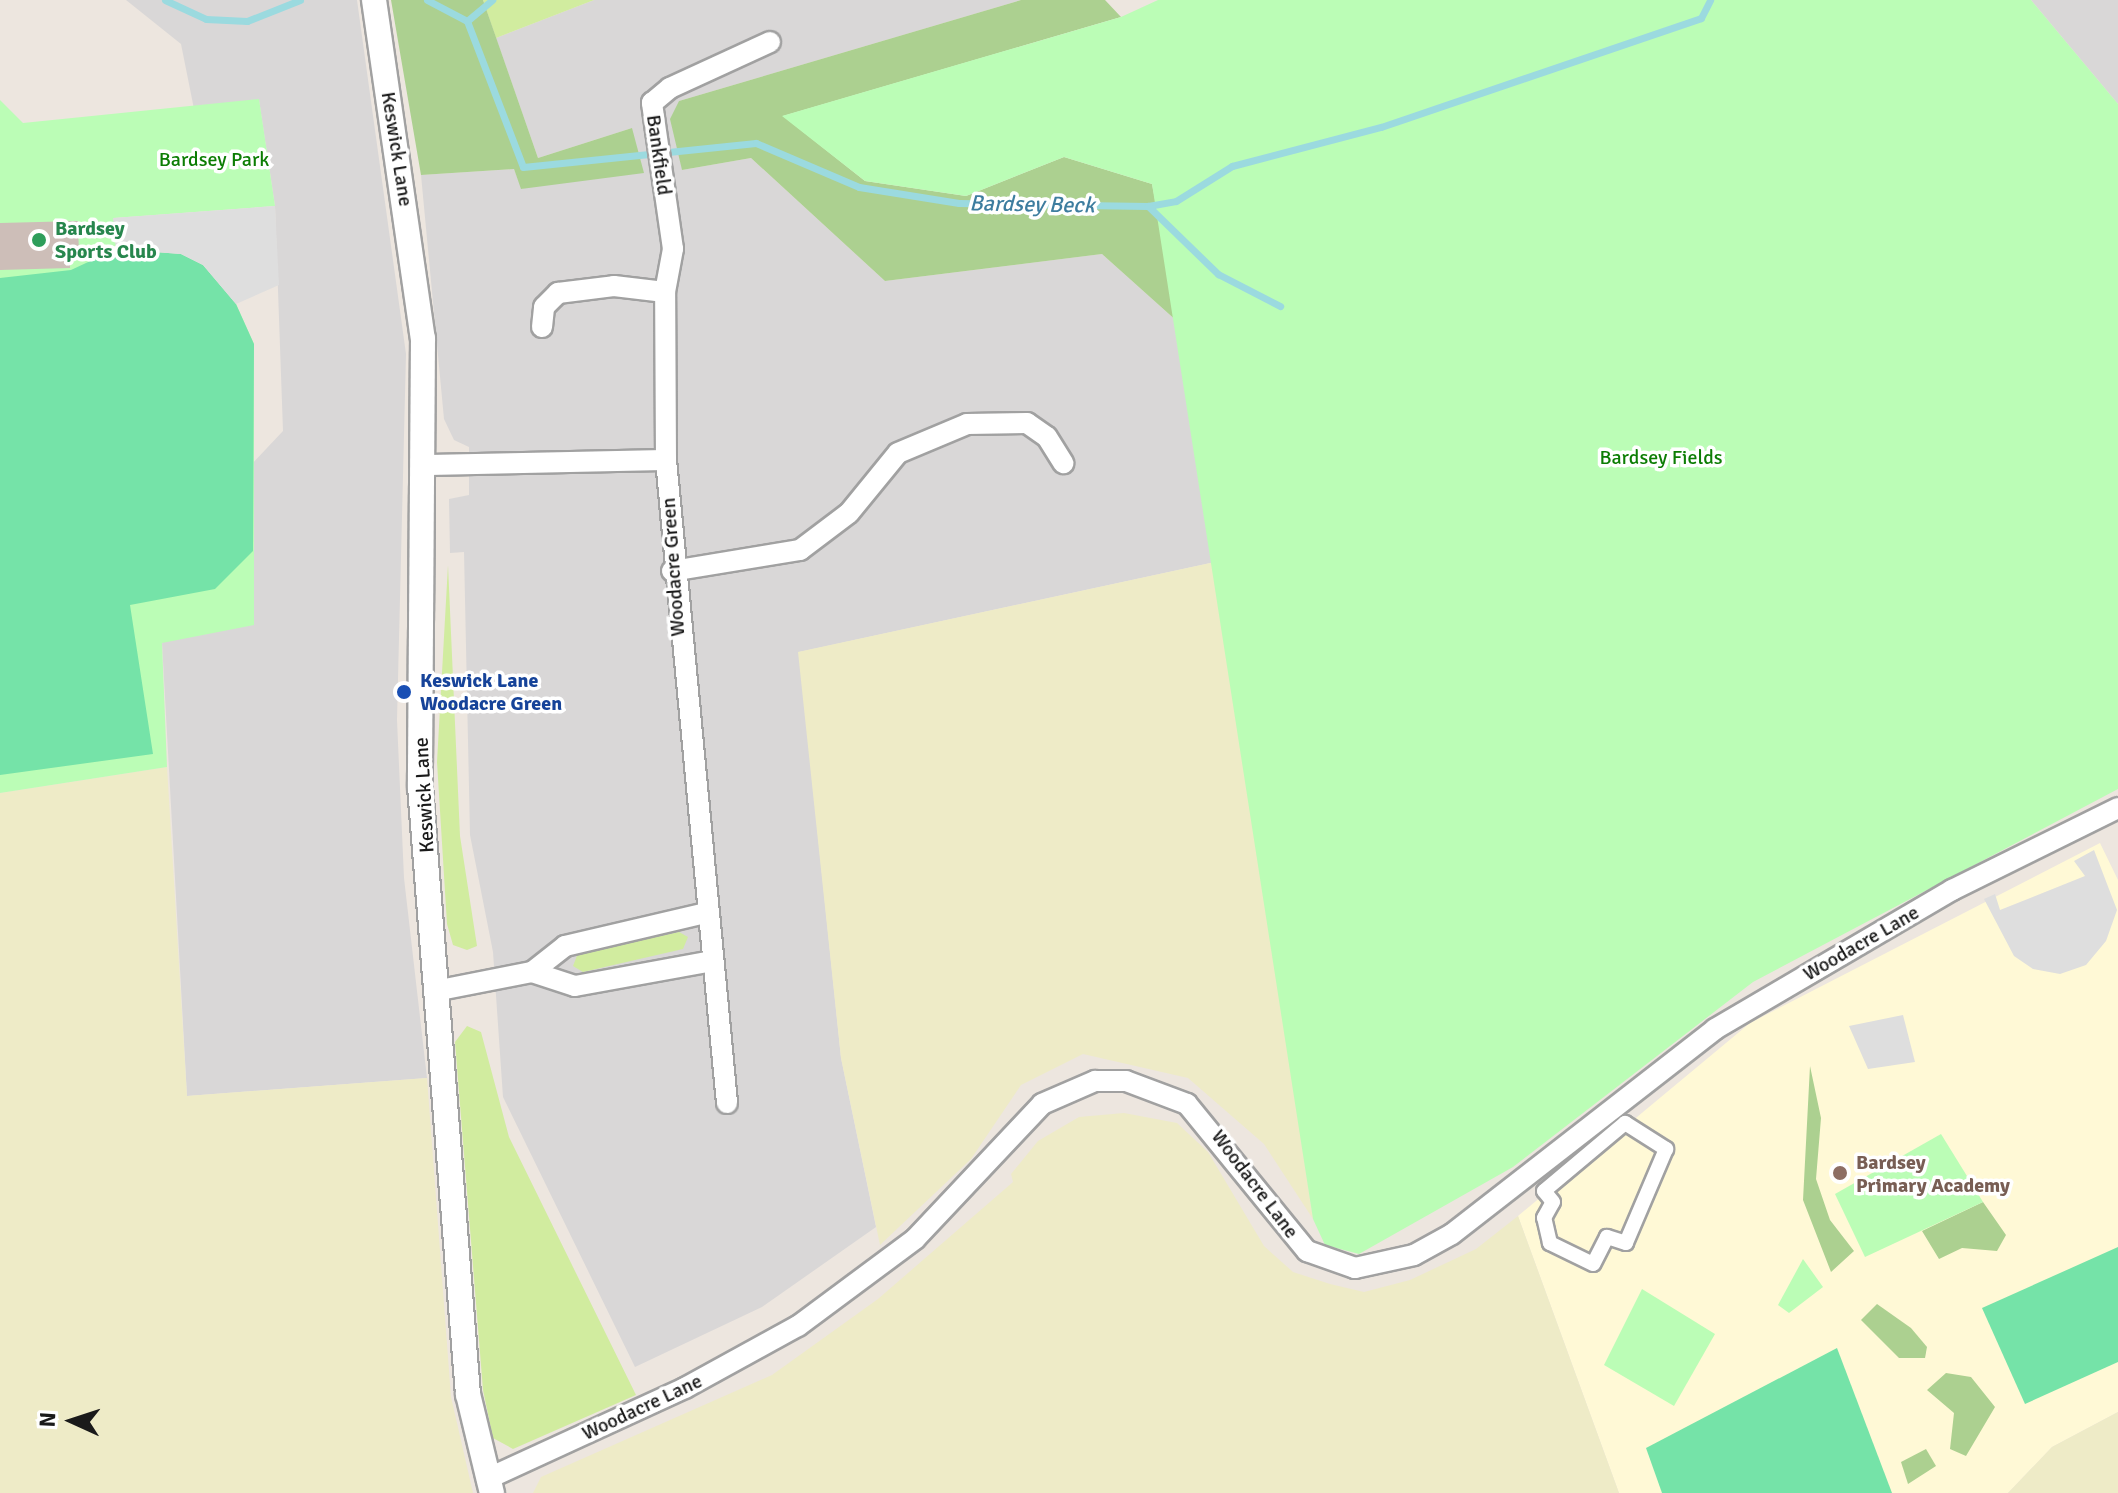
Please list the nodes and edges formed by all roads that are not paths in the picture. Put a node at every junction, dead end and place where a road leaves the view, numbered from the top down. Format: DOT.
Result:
graph roads {
  1 [pos="374,0"];
  2 [pos="770,42"];
  3 [pos="665,292"];
  4 [pos="542,327"];
  5 [pos="666,460"];
  6 [pos="1063,463"];
  7 [pos="427,465"];
  8 [pos="672,571"];
  9 [pos="2118,808"];
  10 [pos="706,913"];
  11 [pos="712,961"];
  12 [pos="532,972"];
  13 [pos="440,990"];
  14 [pos="727,1103"];
  15 [pos="1625,1123"];
  16 [pos="490,1486"];
  1 -- 7 [label="street, Keswick Lane"];
  2 -- 3 [label="street, Bankfield"];
  3 -- 4 [label="street"];
  3 -- 5 [label="street, Bankfield"];
  5 -- 7 [label="street"];
  5 -- 8 [label="street, Woodacre Green"];
  6 -- 8 [label="street"];
  7 -- 13 [label="street, Keswick Lane"];
  8 -- 10 [label="street, Woodacre Green"];
  9 -- 16 [label="street, Woodacre Lane"];
  10 -- 11 [label="street, Woodacre Green"];
  10 -- 12 [label="street"];
  11 -- 12 [label="street"];
  11 -- 14 [label="street, Woodacre Green"];
  12 -- 13 [label="street"];
  13 -- 16 [label="street, Keswick Lane"];
  15 -- 15 [label="street"];
}
